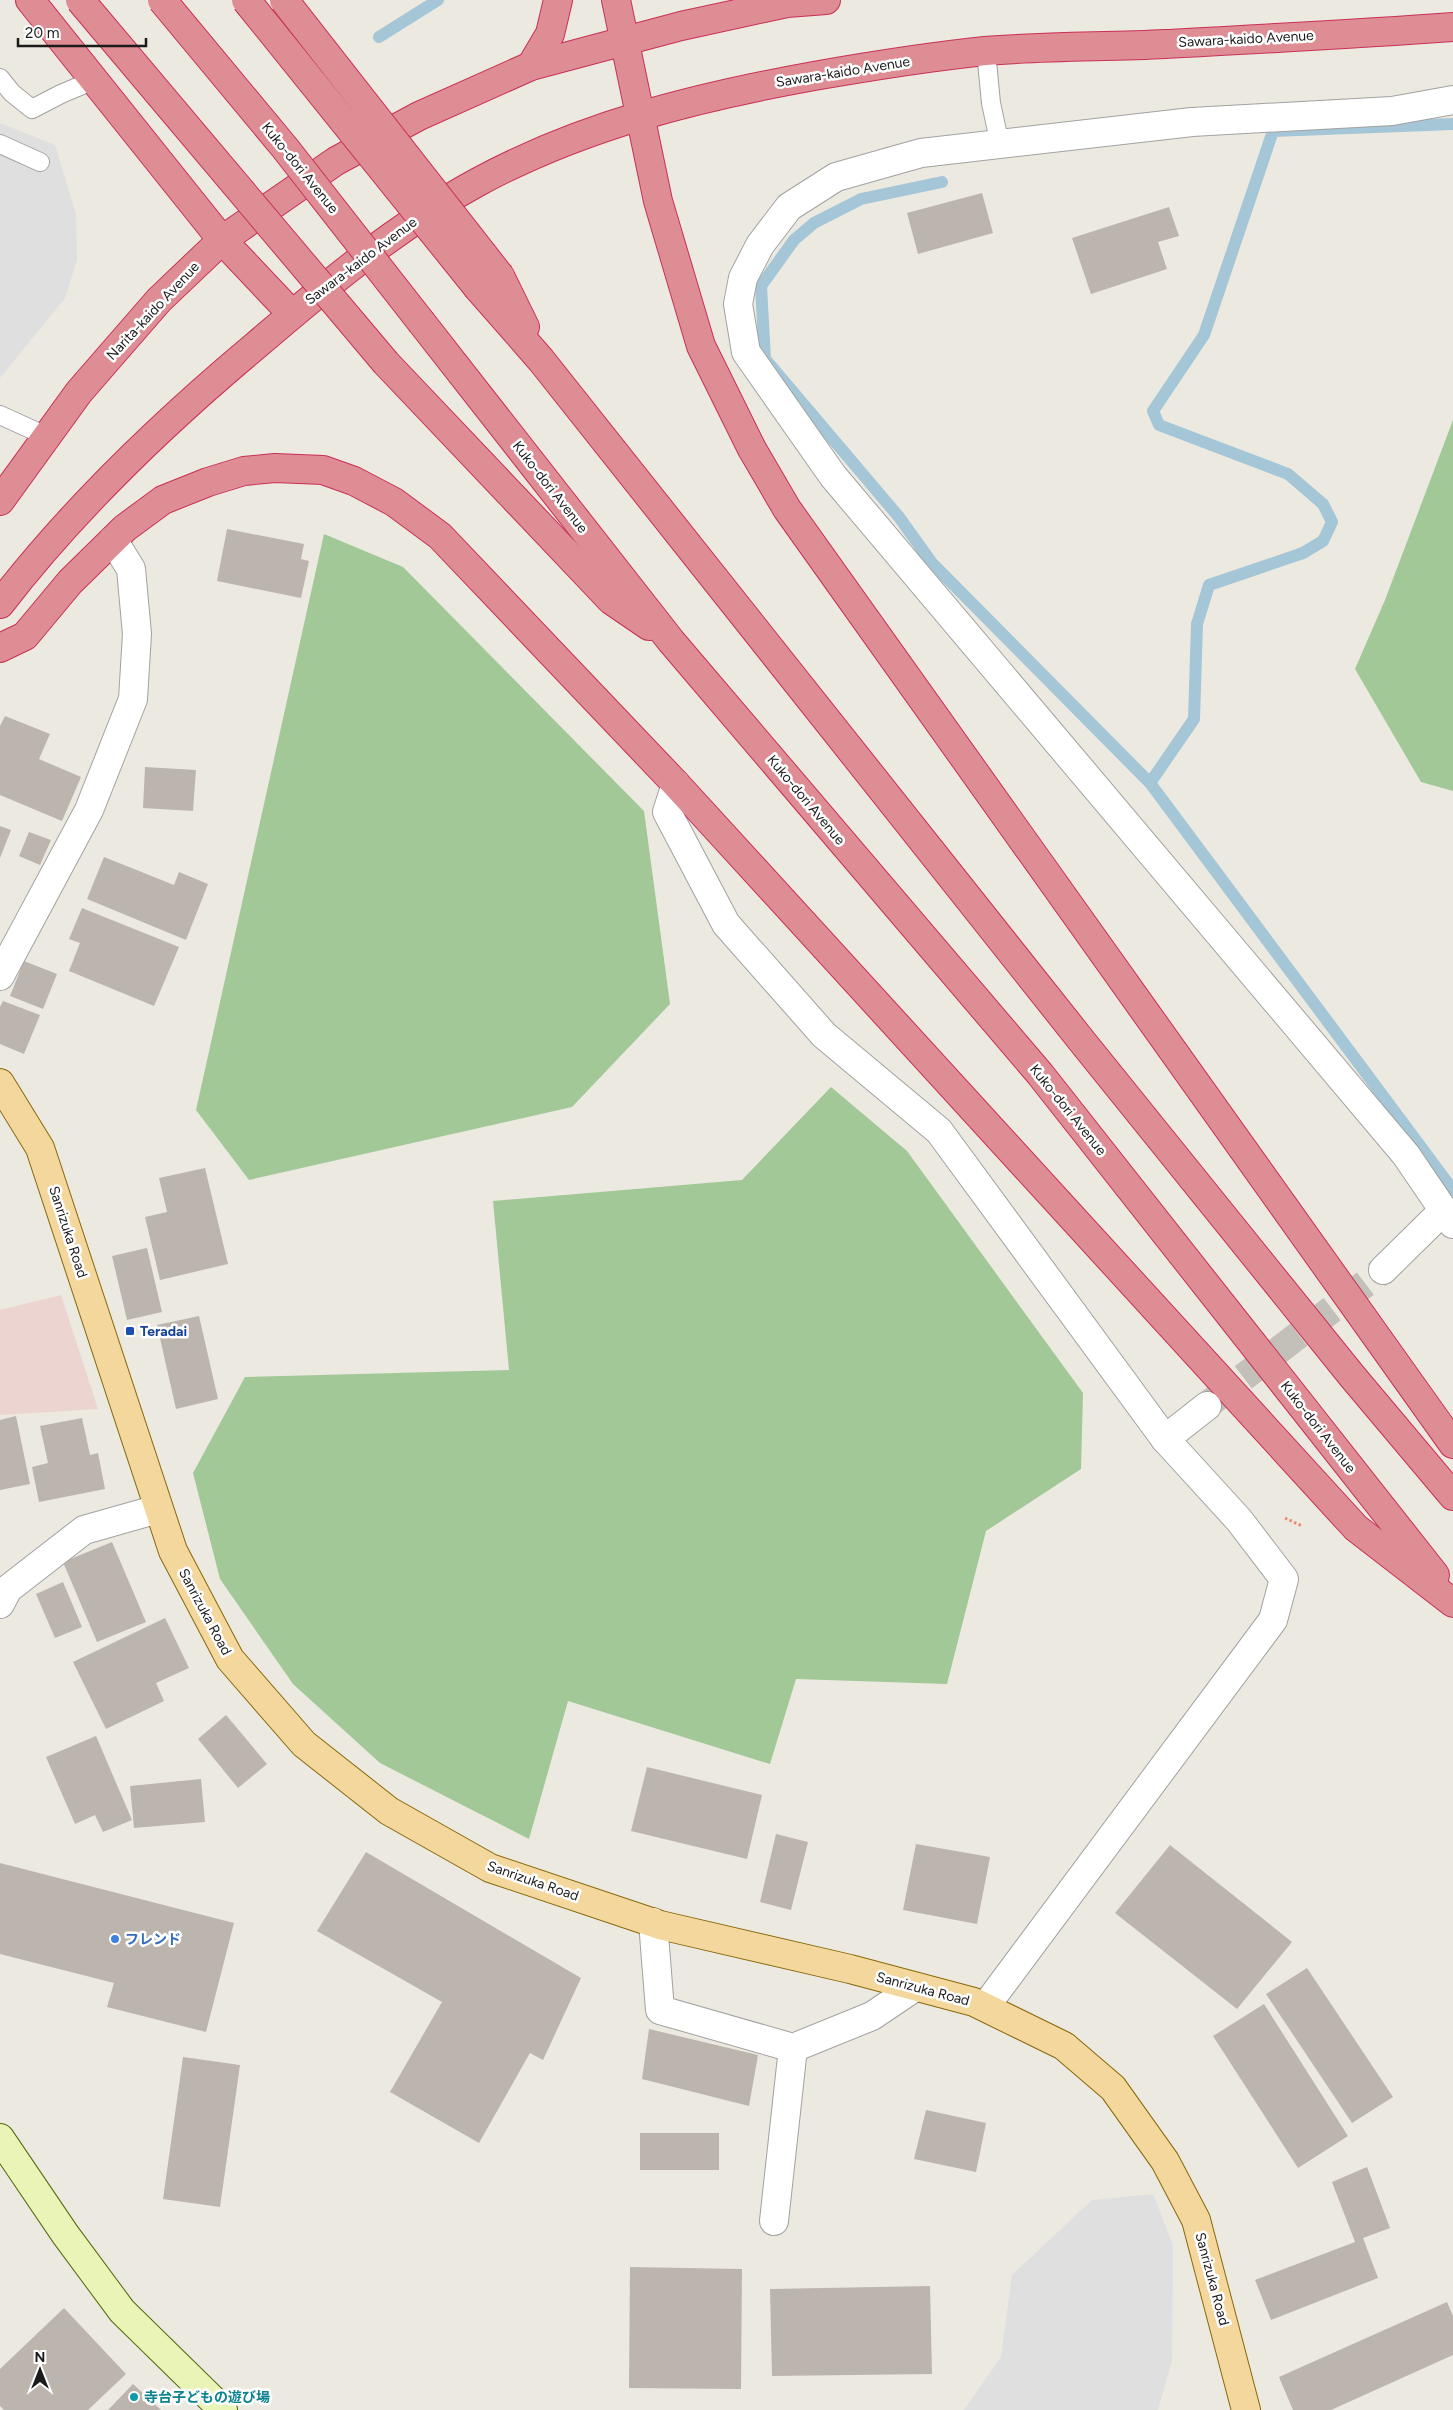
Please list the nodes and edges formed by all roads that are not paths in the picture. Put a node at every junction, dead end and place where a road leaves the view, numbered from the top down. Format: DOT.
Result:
graph roads {
  1 [pos="30,0"];
  2 [pos="80,0"];
  3 [pos="162,0"];
  4 [pos="246,0"];
  5 [pos="284,0"];
  6 [pos="558,0"];
  7 [pos="616,0"];
  8 [pos="826,0"];
  9 [pos="1453,27"];
  10 [pos="624,41"];
  11 [pos="986,51"];
  12 [pos="531,66"];
  13 [pos="0,78"];
  14 [pos="94,80"];
  15 [pos="1453,100"];
  16 [pos="639,116"];
  17 [pos="0,144"];
  18 [pos="1000,145"];
  19 [pos="40,162"];
  20 [pos="222,240"];
  21 [pos="489,282"];
  22 [pos="292,314"];
  23 [pos="0,415"];
  24 [pos="46,436"];
  25 [pos="0,500"];
  26 [pos="112,540"];
  27 [pos="0,604"];
  28 [pos="671,641"];
  29 [pos="0,648"];
  30 [pos="676,784"];
  31 [pos="0,976"];
  32 [pos="0,1083"];
  33 [pos="1449,1217"];
  34 [pos="1383,1270"];
  35 [pos="1207,1406"];
  36 [pos="1165,1439"];
  37 [pos="1453,1444"];
  38 [pos="1453,1496"];
  39 [pos="158,1508"];
  40 [pos="1453,1598"];
  41 [pos="1453,1603"];
  42 [pos="0,1604"];
  43 [pos="653,1922"];
  44 [pos="916,1987"];
  45 [pos="985,2007"];
  46 [pos="792,2048"];
  47 [pos="0,2138"];
  48 [pos="774,2221"];
  49 [pos="223,2410"];
  50 [pos="1246,2410"];
  1 -- 14 [label="highway"];
  2 -- 28 [label="highway, bridge"];
  3 -- 28 [label="highway, Kuko-dori Avenue, bridge"];
  4 -- 21 [label="highway, bridge"];
  5 -- 21 [label="highway, bridge"];
  6 -- 12 [label="highway"];
  7 -- 10 [label="highway"];
  8 -- 10 [label="highway"];
  9 -- 11 [label="highway, Sawara-kaido Avenue"];
  10 -- 12 [label="highway"];
  10 -- 16 [label="highway"];
  11 -- 16 [label="highway, Sawara-kaido Avenue"];
  11 -- 18 [label="lane"];
  12 -- 20 [label="highway, Narita-kaido Avenue"];
  13 -- 14 [label="lane"];
  14 -- 20 [label="highway"];
  15 -- 18 [label="street"];
  16 -- 22 [label="highway, Sawara-kaido Avenue"];
  16 -- 37 [label="highway"];
  17 -- 19 [label="lane"];
  18 -- 33 [label="street"];
  20 -- 22 [label="highway"];
  20 -- 24 [label="highway, Narita-kaido Avenue"];
  21 -- 38 [label="highway"];
  22 -- 27 [label="highway"];
  23 -- 24 [label="lane"];
  24 -- 25 [label="highway, Narita-kaido Avenue"];
  26 -- 29 [label="highway"];
  26 -- 30 [label="highway"];
  26 -- 31 [label="street"];
  28 -- 40 [label="highway, Kuko-dori Avenue"];
  30 -- 36 [label="street"];
  30 -- 41 [label="highway"];
  32 -- 39 [label="main road, Sanrizuka Road"];
  33 -- 34 [label="street"];
  35 -- 36 [label="street"];
  36 -- 45 [label="street"];
  39 -- 42 [label="street"];
  39 -- 43 [label="main road, Sanrizuka Road"];
  43 -- 44 [label="main road, Sanrizuka Road"];
  43 -- 46 [label="street"];
  44 -- 45 [label="main road, Sanrizuka Road"];
  44 -- 46 [label="street"];
  45 -- 50 [label="main road, Sanrizuka Road"];
  46 -- 48 [label="street"];
  47 -- 49 [label="street"];
}
